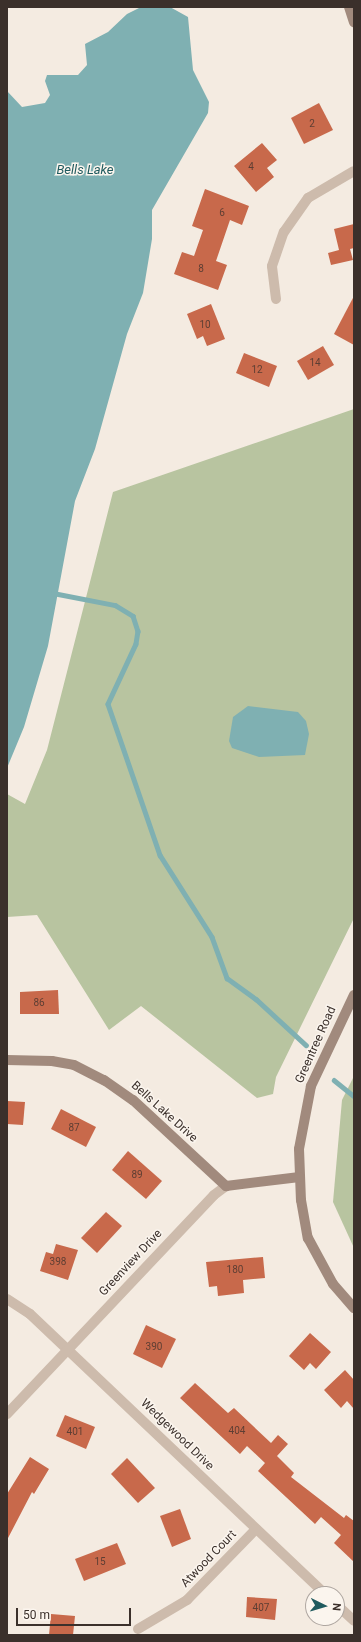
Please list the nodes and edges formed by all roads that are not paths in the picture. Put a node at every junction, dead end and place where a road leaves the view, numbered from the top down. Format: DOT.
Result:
graph roads {
  1 [pos="349,7"];
  2 [pos="354,22"];
  3 [pos="354,171"];
  4 [pos="276,299"];
  5 [pos="354,995"];
  6 [pos="7,1060"];
  7 [pos="299,1177"];
  8 [pos="226,1186"];
  9 [pos="7,1299"];
  10 [pos="354,1308"];
  11 [pos="68,1349"];
  12 [pos="7,1414"];
  13 [pos="256,1529"];
  14 [pos="317,1586"];
  15 [pos="345,1613"];
  16 [pos="354,1621"];
  17 [pos="138,1629"];
  1 -- 2 [label="street"];
  3 -- 4 [label="street"];
  5 -- 7 [label="street, Greentree Road"];
  6 -- 8 [label="street, Bells Lake Drive"];
  7 -- 8 [label="street"];
  7 -- 10 [label="street, Greentree Road"];
  8 -- 11 [label="street, Greenview Drive"];
  9 -- 11 [label="street, Wedgewood Drive"];
  11 -- 12 [label="street, Greenview Drive"];
  11 -- 13 [label="street, Wedgewood Drive"];
  13 -- 14 [label="street, Wedgewood Drive"];
  13 -- 17 [label="street, Atwood Court"];
  15 -- 16 [label="street"];
}
